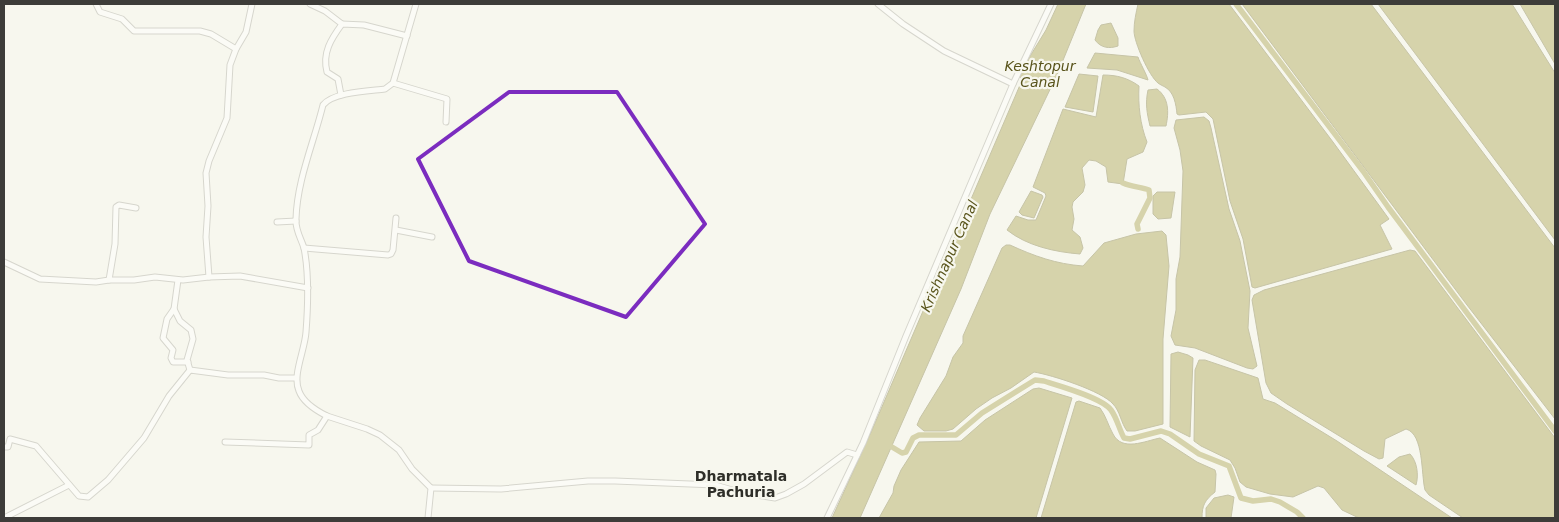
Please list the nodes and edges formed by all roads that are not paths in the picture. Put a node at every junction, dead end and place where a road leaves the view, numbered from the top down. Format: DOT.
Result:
graph roads {
  1 [pos="96,4"];
  2 [pos="252,4"];
  3 [pos="310,4"];
  4 [pos="416,4"];
  5 [pos="878,4"];
  6 [pos="1051,4"];
  7 [pos="342,24"];
  8 [pos="407,36"];
  9 [pos="236,49"];
  10 [pos="393,83"];
  11 [pos="1013,84"];
  12 [pos="341,95"];
  13 [pos="446,122"];
  14 [pos="136,208"];
  15 [pos="396,218"];
  16 [pos="296,221"];
  17 [pos="277,222"];
  18 [pos="396,230"];
  19 [pos="432,237"];
  20 [pos="304,248"];
  21 [pos="4,262"];
  22 [pos="208,277"];
  23 [pos="109,280"];
  24 [pos="178,280"];
  25 [pos="308,288"];
  26 [pos="174,309"];
  27 [pos="188,362"];
  28 [pos="190,370"];
  29 [pos="296,378"];
  30 [pos="327,416"];
  31 [pos="225,442"];
  32 [pos="4,447"];
  33 [pos="857,454"];
  34 [pos="69,485"];
  35 [pos="431,488"];
  36 [pos="4,518"];
  37 [pos="428,518"];
  38 [pos="826,518"];
  1 -- 9 [label="street"];
  2 -- 9 [label="street"];
  3 -- 7 [label="street"];
  4 -- 8 [label="street"];
  5 -- 11 [label="street"];
  6 -- 11 [label="street"];
  7 -- 8 [label="street"];
  7 -- 12 [label="street"];
  8 -- 10 [label="street"];
  9 -- 22 [label="street"];
  10 -- 12 [label="street"];
  10 -- 13 [label="street"];
  11 -- 33 [label="street"];
  12 -- 16 [label="street"];
  14 -- 23 [label="street"];
  15 -- 18 [label="street"];
  16 -- 17 [label="street"];
  16 -- 20 [label="street"];
  18 -- 19 [label="street"];
  18 -- 20 [label="street"];
  20 -- 25 [label="street"];
  21 -- 23 [label="street"];
  22 -- 24 [label="street"];
  22 -- 25 [label="street"];
  23 -- 24 [label="street"];
  24 -- 26 [label="street"];
  25 -- 29 [label="street"];
  26 -- 27 [label="street"];
  26 -- 27 [label="street"];
  27 -- 28 [label="street"];
  28 -- 29 [label="street"];
  28 -- 34 [label="street"];
  29 -- 30 [label="street"];
  30 -- 31 [label="street"];
  30 -- 35 [label="street"];
  32 -- 34 [label="street"];
  33 -- 35 [label="street"];
  33 -- 38 [label="street"];
  34 -- 36 [label="street"];
  35 -- 37 [label="street"];
}
